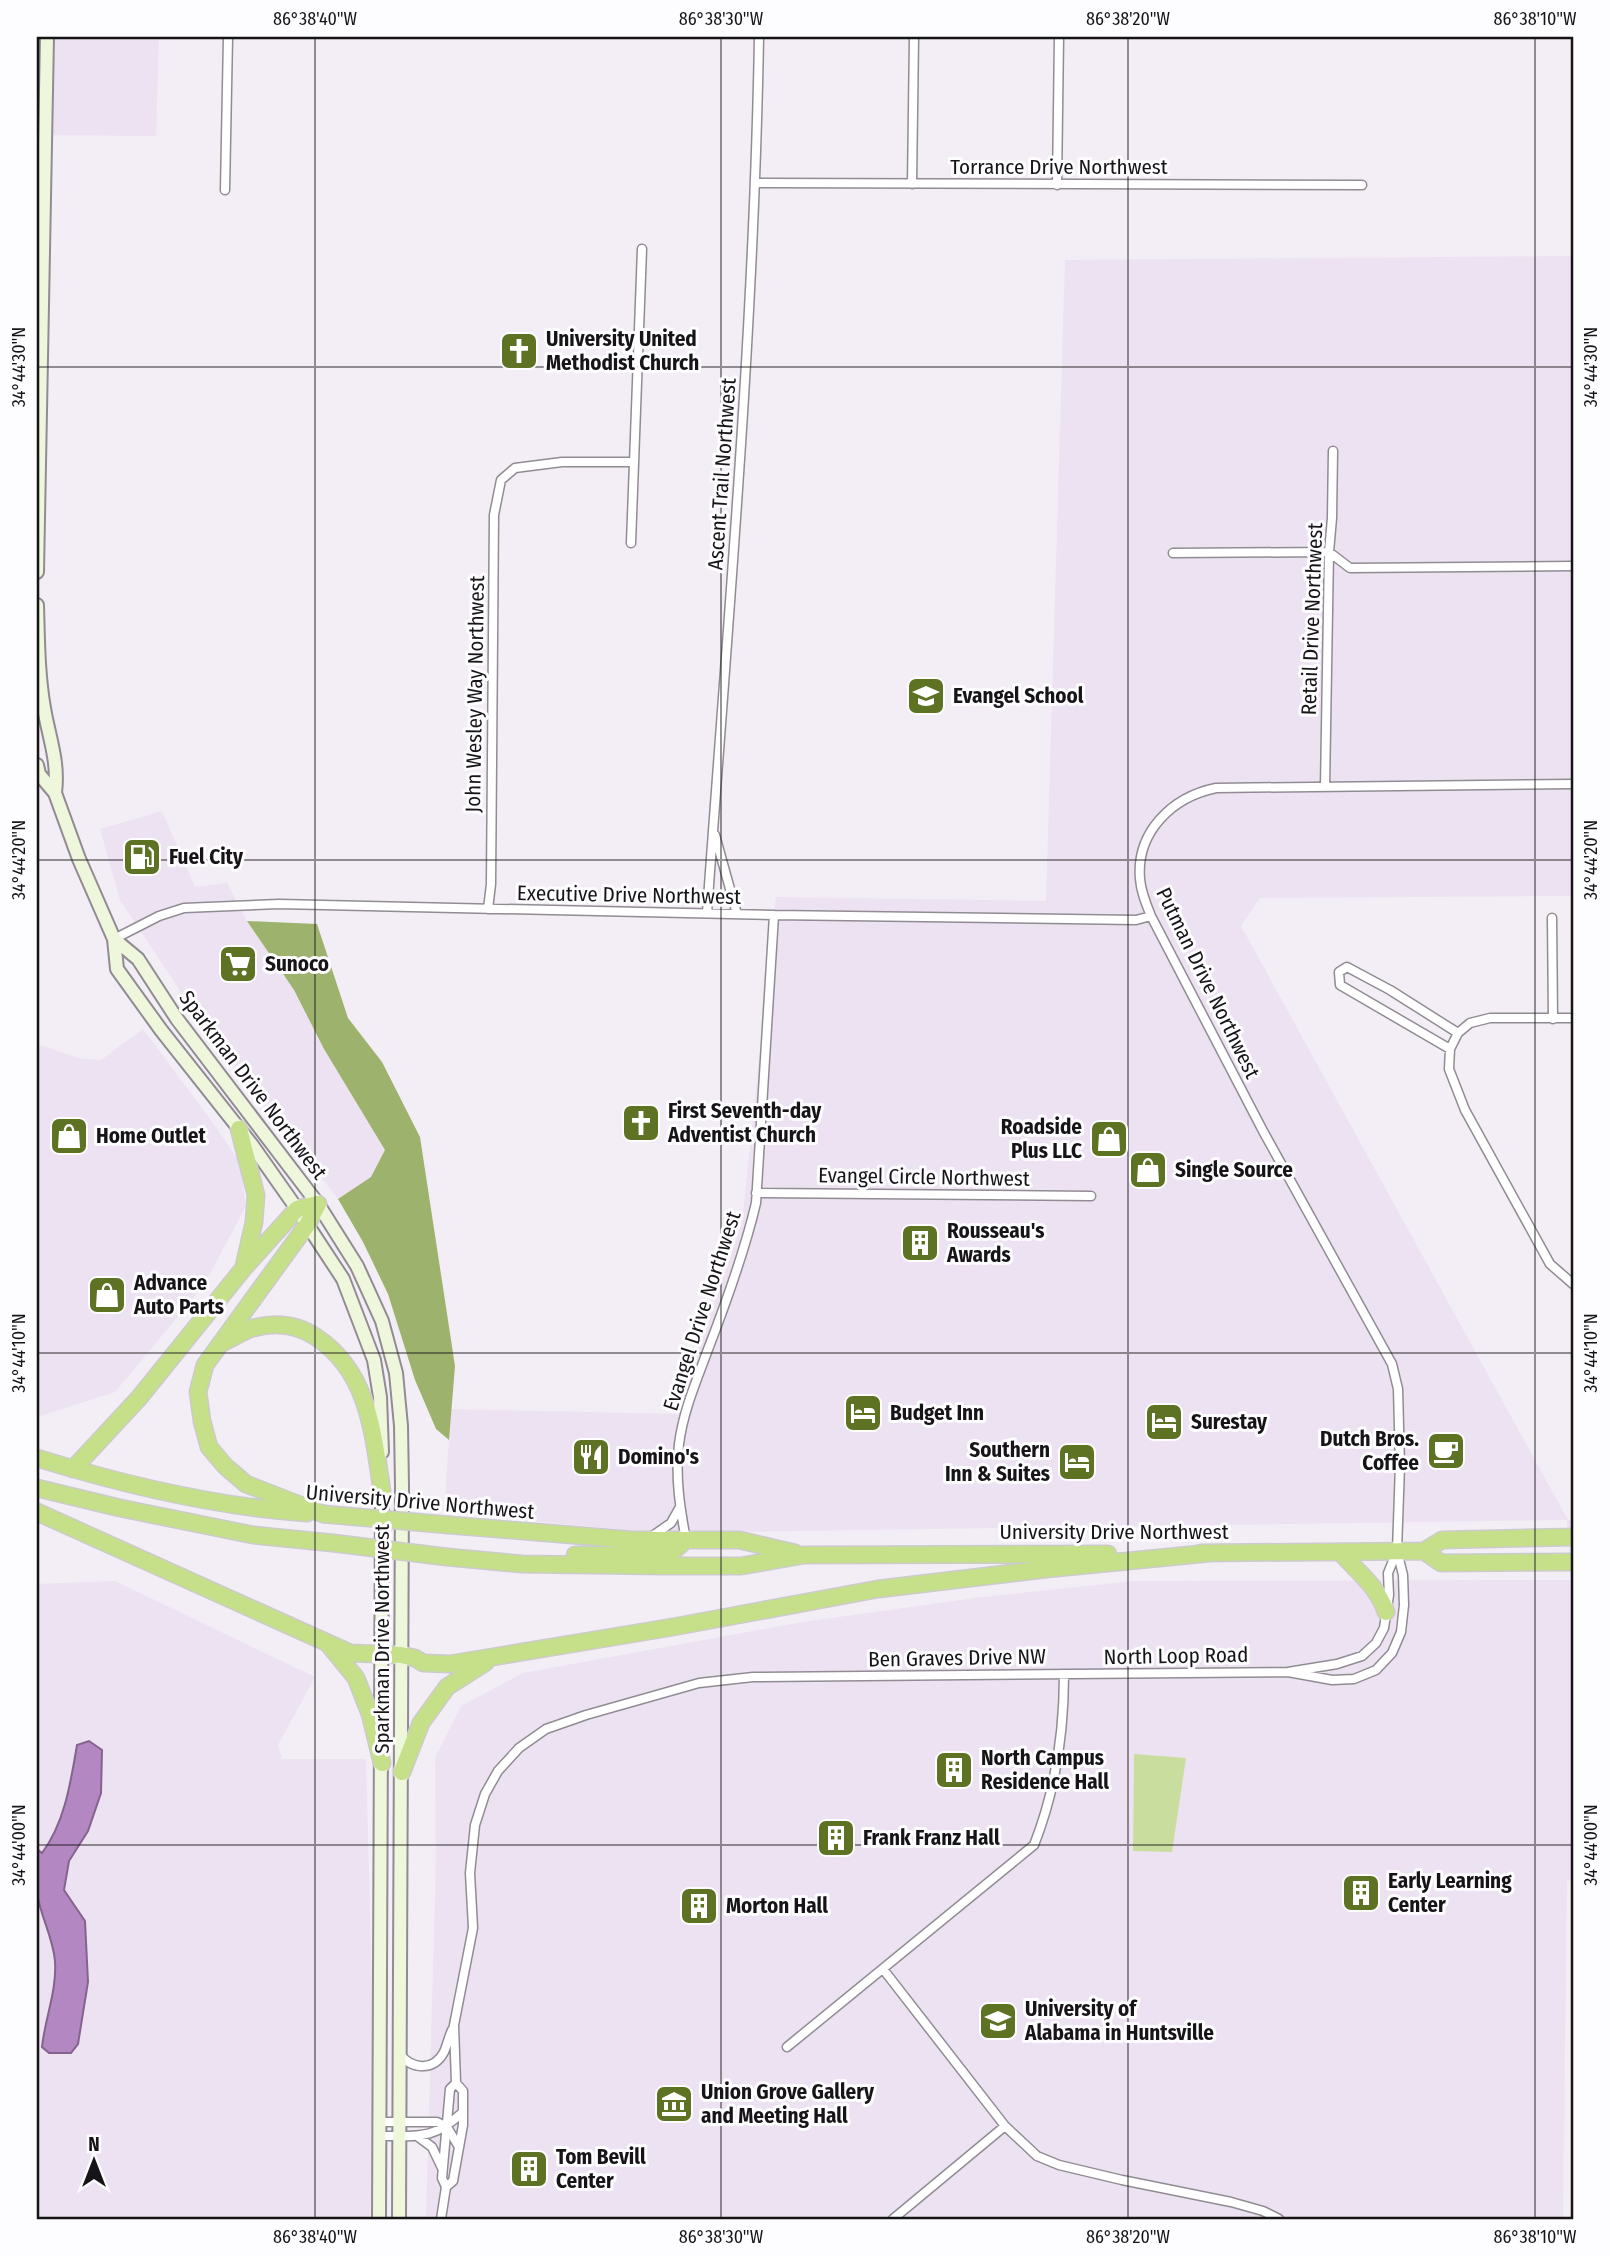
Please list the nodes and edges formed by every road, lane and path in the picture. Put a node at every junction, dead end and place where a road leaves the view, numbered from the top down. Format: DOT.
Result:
graph roads {
  1 [pos="47,37"];
  2 [pos="228,37"];
  3 [pos="759,37"];
  4 [pos="914,37"];
  5 [pos="1059,37"];
  6 [pos="42,53"];
  7 [pos="757,183"];
  8 [pos="912,184"];
  9 [pos="1057,184"];
  10 [pos="1362,185"];
  11 [pos="225,190"];
  12 [pos="642,249"];
  13 [pos="1333,451"];
  14 [pos="633,463"];
  15 [pos="37,501"];
  16 [pos="631,543"];
  17 [pos="1329,552"];
  18 [pos="1173,553"];
  19 [pos="1573,566"];
  20 [pos="37,572"];
  21 [pos="37,605"];
  22 [pos="37,765"];
  23 [pos="1573,784"];
  24 [pos="1325,787"];
  25 [pos="55,793"];
  26 [pos="713,828"];
  27 [pos="488,909"];
  28 [pos="706,913"];
  29 [pos="737,914"];
  30 [pos="774,915"];
  31 [pos="1151,916"];
  32 [pos="1552,918"];
  33 [pos="114,939"];
  34 [pos="1573,1018"];
  35 [pos="1553,1019"];
  36 [pos="1458,1033"];
  37 [pos="1451,1049"];
  38 [pos="239,1129"];
  39 [pos="757,1193"];
  40 [pos="1091,1196"];
  41 [pos="318,1204"];
  42 [pos="297,1209"];
  43 [pos="307,1225"];
  44 [pos="243,1269"];
  45 [pos="1573,1284"];
  46 [pos="222,1343"];
  47 [pos="37,1458"];
  48 [pos="73,1469"];
  49 [pos="37,1488"];
  50 [pos="382,1491"];
  51 [pos="680,1507"];
  52 [pos="37,1512"];
  53 [pos="323,1514"];
  54 [pos="1573,1537"];
  55 [pos="642,1540"];
  56 [pos="686,1540"];
  57 [pos="1397,1551"];
  58 [pos="1424,1551"];
  59 [pos="1340,1552"];
  60 [pos="1210,1553"];
  61 [pos="804,1555"];
  62 [pos="1573,1562"];
  63 [pos="539,1564"];
  64 [pos="1386,1612"];
  65 [pos="328,1643"];
  66 [pos="380,1655"];
  67 [pos="401,1655"];
  68 [pos="494,1657"];
  69 [pos="1288,1672"];
  70 [pos="1064,1674"];
  71 [pos="382,1763"];
  72 [pos="402,1772"];
  73 [pos="883,1969"];
  74 [pos="454,2025"];
  75 [pos="787,2047"];
  76 [pos="400,2054"];
  77 [pos="456,2083"];
  78 [pos="463,2112"];
  79 [pos="380,2122"];
  80 [pos="400,2122"];
  81 [pos="1005,2126"];
  82 [pos="447,2127"];
  83 [pos="380,2136"];
  84 [pos="400,2136"];
  85 [pos="417,2136"];
  86 [pos="460,2149"];
  87 [pos="443,2170"];
  88 [pos="446,2187"];
  89 [pos="379,2219"];
  90 [pos="399,2219"];
  91 [pos="442,2219"];
  92 [pos="893,2219"];
  93 [pos="1279,2219"];
  1 -- 6 [label="main road"];
  2 -- 11 [label="street"];
  3 -- 7 [label="street, Ascent Trail Northwest"];
  4 -- 8 [label="street"];
  5 -- 9 [label="street"];
  6 -- 15 [label="main road"];
  7 -- 8 [label="street, Torrance Drive Northwest"];
  7 -- 26 [label="street, Ascent Trail Northwest"];
  8 -- 9 [label="street, Torrance Drive Northwest"];
  9 -- 10 [label="street, Torrance Drive Northwest"];
  12 -- 14 [label="street"];
  13 -- 17 [label="street, Retail Drive Northwest"];
  14 -- 16 [label="street"];
  14 -- 27 [label="street, John Wesley Way Northwest"];
  15 -- 20 [label="main road"];
  17 -- 18 [label="street"];
  17 -- 19 [label="street"];
  17 -- 24 [label="street, Retail Drive Northwest"];
  21 -- 25 [label="main road, Sparkman Drive Northwest"];
  22 -- 25 [label="main road, Sparkman Drive Northwest"];
  23 -- 24 [label="street, Putman Drive Northwest"];
  24 -- 31 [label="street, Putman Drive Northwest"];
  25 -- 33 [label="main road, Sparkman Drive Northwest"];
  26 -- 28 [label="street, Ascent Trail Northwest"];
  26 -- 29 [label="street"];
  27 -- 28 [label="street, Executive Drive Northwest"];
  27 -- 33 [label="street, Executive Drive Northwest"];
  28 -- 29 [label="street, Executive Drive Northwest"];
  29 -- 30 [label="street, Executive Drive Northwest"];
  30 -- 31 [label="street, Executive Drive Northwest"];
  30 -- 39 [label="street, Evangel Drive Northwest"];
  31 -- 57 [label="street, Putman Drive Northwest"];
  32 -- 35 [label="street"];
  33 -- 38 [label="main road, Sparkman Drive Northwest"];
  33 -- 41 [label="main road, Sparkman Drive Northwest"];
  34 -- 35 [label="street"];
  35 -- 36 [label="street"];
  36 -- 37 [label="street"];
  36 -- 37 [label="street"];
  37 -- 45 [label="street"];
  38 -- 42 [label="main road, Sparkman Drive Northwest"];
  38 -- 44 [label="highway"];
  39 -- 40 [label="street, Evangel Circle Northwest"];
  39 -- 51 [label="street, Evangel Drive Northwest"];
  41 -- 42 [label="highway"];
  41 -- 43 [label="highway"];
  41 -- 67 [label="main road, Sparkman Drive Northwest"];
  42 -- 43 [label="main road, Sparkman Drive Northwest"];
  42 -- 44 [label="highway"];
  43 -- 46 [label="highway"];
  43 -- 50 [label="main road, Sparkman Drive Northwest"];
  44 -- 48 [label="highway"];
  46 -- 50 [label="highway"];
  46 -- 53 [label="highway"];
  47 -- 48 [label="highway, University Drive Northwest"];
  48 -- 53 [label="highway, University Drive Northwest"];
  49 -- 63 [label="highway, University Drive Northwest, bridge"];
  50 -- 66 [label="main road, Sparkman Drive Northwest"];
  51 -- 55 [label="street"];
  51 -- 56 [label="street, Evangel Drive Northwest"];
  52 -- 65 [label="highway"];
  53 -- 55 [label="highway, University Drive Northwest, bridge"];
  54 -- 58 [label="highway, University Drive Northwest"];
  55 -- 56 [label="highway, University Drive Northwest"];
  56 -- 61 [label="highway, University Drive Northwest"];
  56 -- 63 [label="highway"];
  57 -- 58 [label="highway, University Drive Northwest"];
  57 -- 59 [label="highway, University Drive Northwest"];
  57 -- 64 [label="street, North Loop Road"];
  57 -- 69 [label="street, North Loop Road"];
  58 -- 62 [label="highway, University Drive Northwest"];
  59 -- 60 [label="highway, University Drive Northwest"];
  59 -- 64 [label="highway"];
  60 -- 61 [label="highway, University Drive Northwest"];
  60 -- 68 [label="highway"];
  61 -- 63 [label="highway, University Drive Northwest"];
  64 -- 69 [label="street, North Loop Road"];
  65 -- 66 [label="highway"];
  65 -- 71 [label="highway"];
  66 -- 67 [label="highway"];
  66 -- 71 [label="main road, Sparkman Drive Northwest"];
  67 -- 68 [label="highway"];
  67 -- 72 [label="main road, Sparkman Drive Northwest"];
  68 -- 72 [label="highway"];
  69 -- 70 [label="street, North Loop Road"];
  70 -- 73 [label="street, Ben Graves Drive NW"];
  70 -- 74 [label="street, Ben Graves Drive NW"];
  71 -- 79 [label="main road, Sparkman Drive Northwest"];
  72 -- 76 [label="main road, Sparkman Drive Northwest"];
  73 -- 75 [label="street, Ben Graves Drive NW"];
  73 -- 81 [label="street"];
  74 -- 76 [label="street"];
  74 -- 77 [label="street, Ben Graves Drive NW"];
  76 -- 80 [label="main road, Sparkman Drive Northwest"];
  77 -- 78 [label="street, Ben Graves Drive NW"];
  77 -- 82 [label="street, Ben Graves Drive NW"];
  78 -- 82 [label="street"];
  78 -- 86 [label="street, Ben Graves Drive NW"];
  79 -- 80 [label="street"];
  79 -- 83 [label="main road, Sparkman Drive Northwest"];
  80 -- 82 [label="street"];
  80 -- 84 [label="main road, Sparkman Drive Northwest"];
  81 -- 92 [label="street"];
  81 -- 93 [label="street"];
  82 -- 85 [label="street"];
  82 -- 86 [label="street"];
  82 -- 87 [label="street, Ben Graves Drive NW"];
  83 -- 84 [label="street"];
  83 -- 89 [label="main road, Sparkman Drive Northwest"];
  84 -- 85 [label="street"];
  84 -- 90 [label="main road, Sparkman Drive Northwest"];
  85 -- 87 [label="street"];
  86 -- 88 [label="street, Ben Graves Drive NW"];
  87 -- 88 [label="street, Ben Graves Drive NW"];
  88 -- 91 [label="street, Ben Graves Drive NW"];
}
